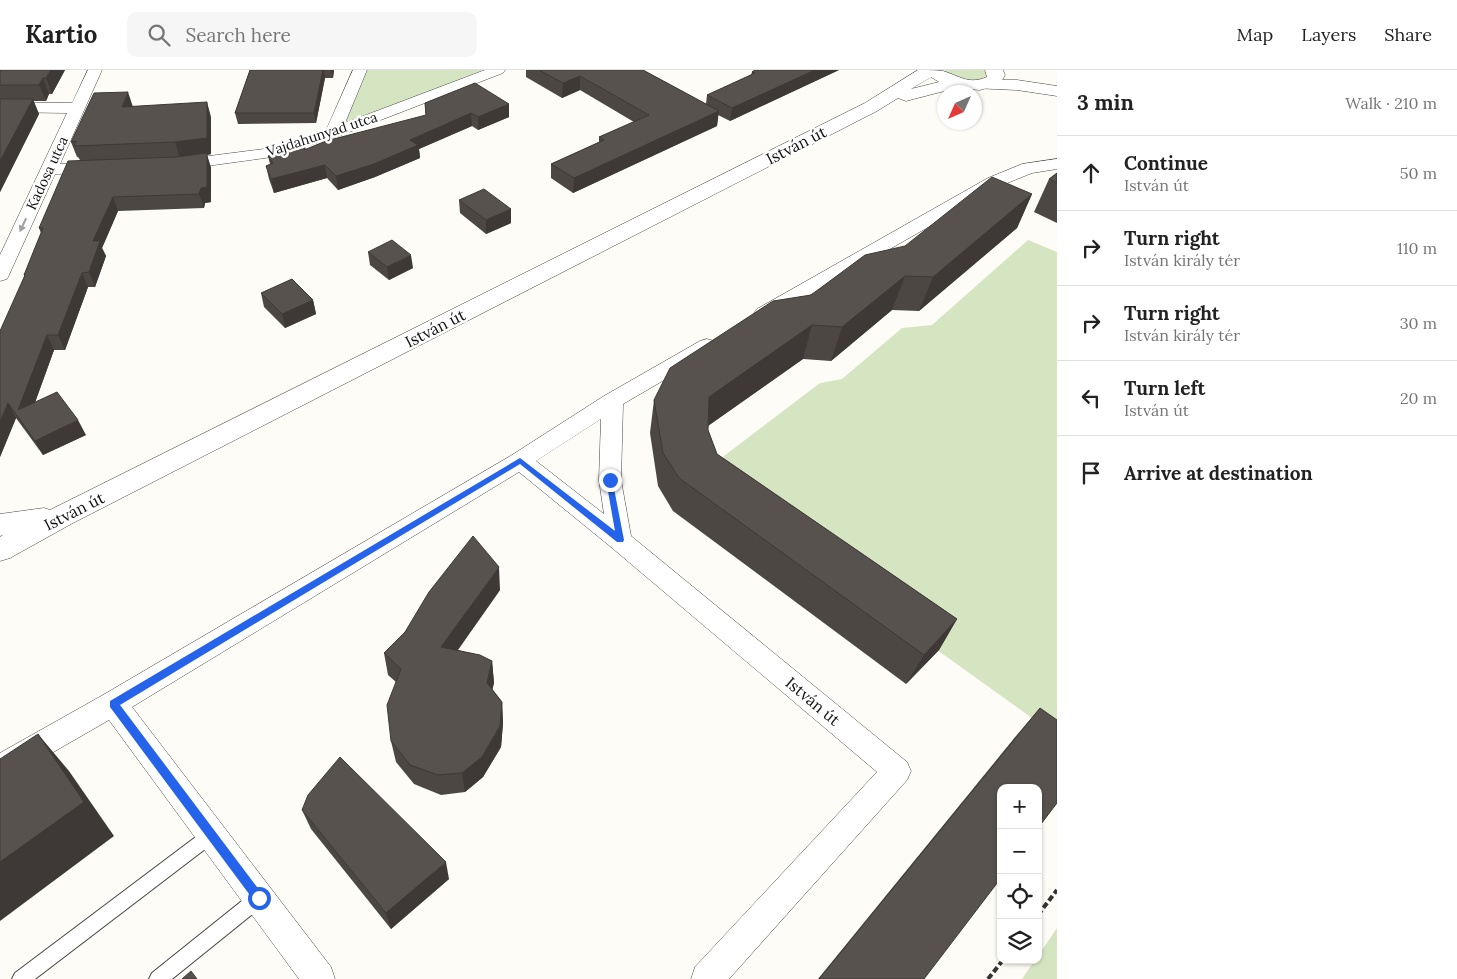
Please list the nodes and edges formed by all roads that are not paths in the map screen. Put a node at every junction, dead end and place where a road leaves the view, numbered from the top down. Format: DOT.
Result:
graph roads {
  1 [pos="95,70"];
  2 [pos="360,70"];
  3 [pos="498,70"];
  4 [pos="930,70"];
  5 [pos="936,70"];
  6 [pos="995,70"];
  7 [pos="1033,72"];
  8 [pos="1057,81"];
  9 [pos="956,83"];
  10 [pos="978,85"];
  11 [pos="982,85"];
  12 [pos="1057,85"];
  13 [pos="1057,91"];
  14 [pos="871,107"];
  15 [pos="0,108"];
  16 [pos="77,108"];
  17 [pos="333,133"];
  18 [pos="1057,164"];
  19 [pos="161,165"];
  20 [pos="114,167"];
  21 [pos="49,169"];
  22 [pos="0,275"];
  23 [pos="748,323"];
  24 [pos="722,337"];
  25 [pos="612,400"];
  26 [pos="520,461"];
  27 [pos="61,517"];
  28 [pos="0,525"];
  29 [pos="620,540"];
  30 [pos="0,550"];
  31 [pos="113,704"];
  32 [pos="0,768"];
  33 [pos="211,835"];
  34 [pos="259,898"];
  35 [pos="21,979"];
  36 [pos="158,979"];
  37 [pos="319,979"];
  38 [pos="707,979"];
  1 -- 16 [label="street, Kadosa utca"];
  2 -- 17 [label="street"];
  3 -- 17 [label="street, Vajdahunyad utca"];
  4 -- 14 [label="street, István út"];
  5 -- 9 [label="street"];
  6 -- 10 [label="street"];
  6 -- 12 [label="street"];
  7 -- 8 [label="street"];
  9 -- 10 [label="street"];
  9 -- 14 [label="street, István út"];
  11 -- 13 [label="street"];
  14 -- 27 [label="street, István út"];
  15 -- 16 [label="street"];
  16 -- 21 [label="street, Kadosa utca"];
  17 -- 19 [label="street, Vajdahunyad utca"];
  18 -- 23 [label="street"];
  20 -- 21 [label="street"];
  21 -- 22 [label="street, Kadosa utca, one-way"];
  24 -- 25 [label="street"];
  25 -- 26 [label="street"];
  25 -- 29 [label="street"];
  26 -- 29 [label="street"];
  26 -- 31 [label="street"];
  27 -- 28 [label="street"];
  27 -- 30 [label="street, István út"];
  29 -- 38 [label="street, István út"];
  31 -- 32 [label="street"];
  31 -- 33 [label="street"];
  33 -- 34 [label="street"];
  33 -- 35 [label="lane"];
  34 -- 36 [label="lane"];
  34 -- 37 [label="street"];
}
